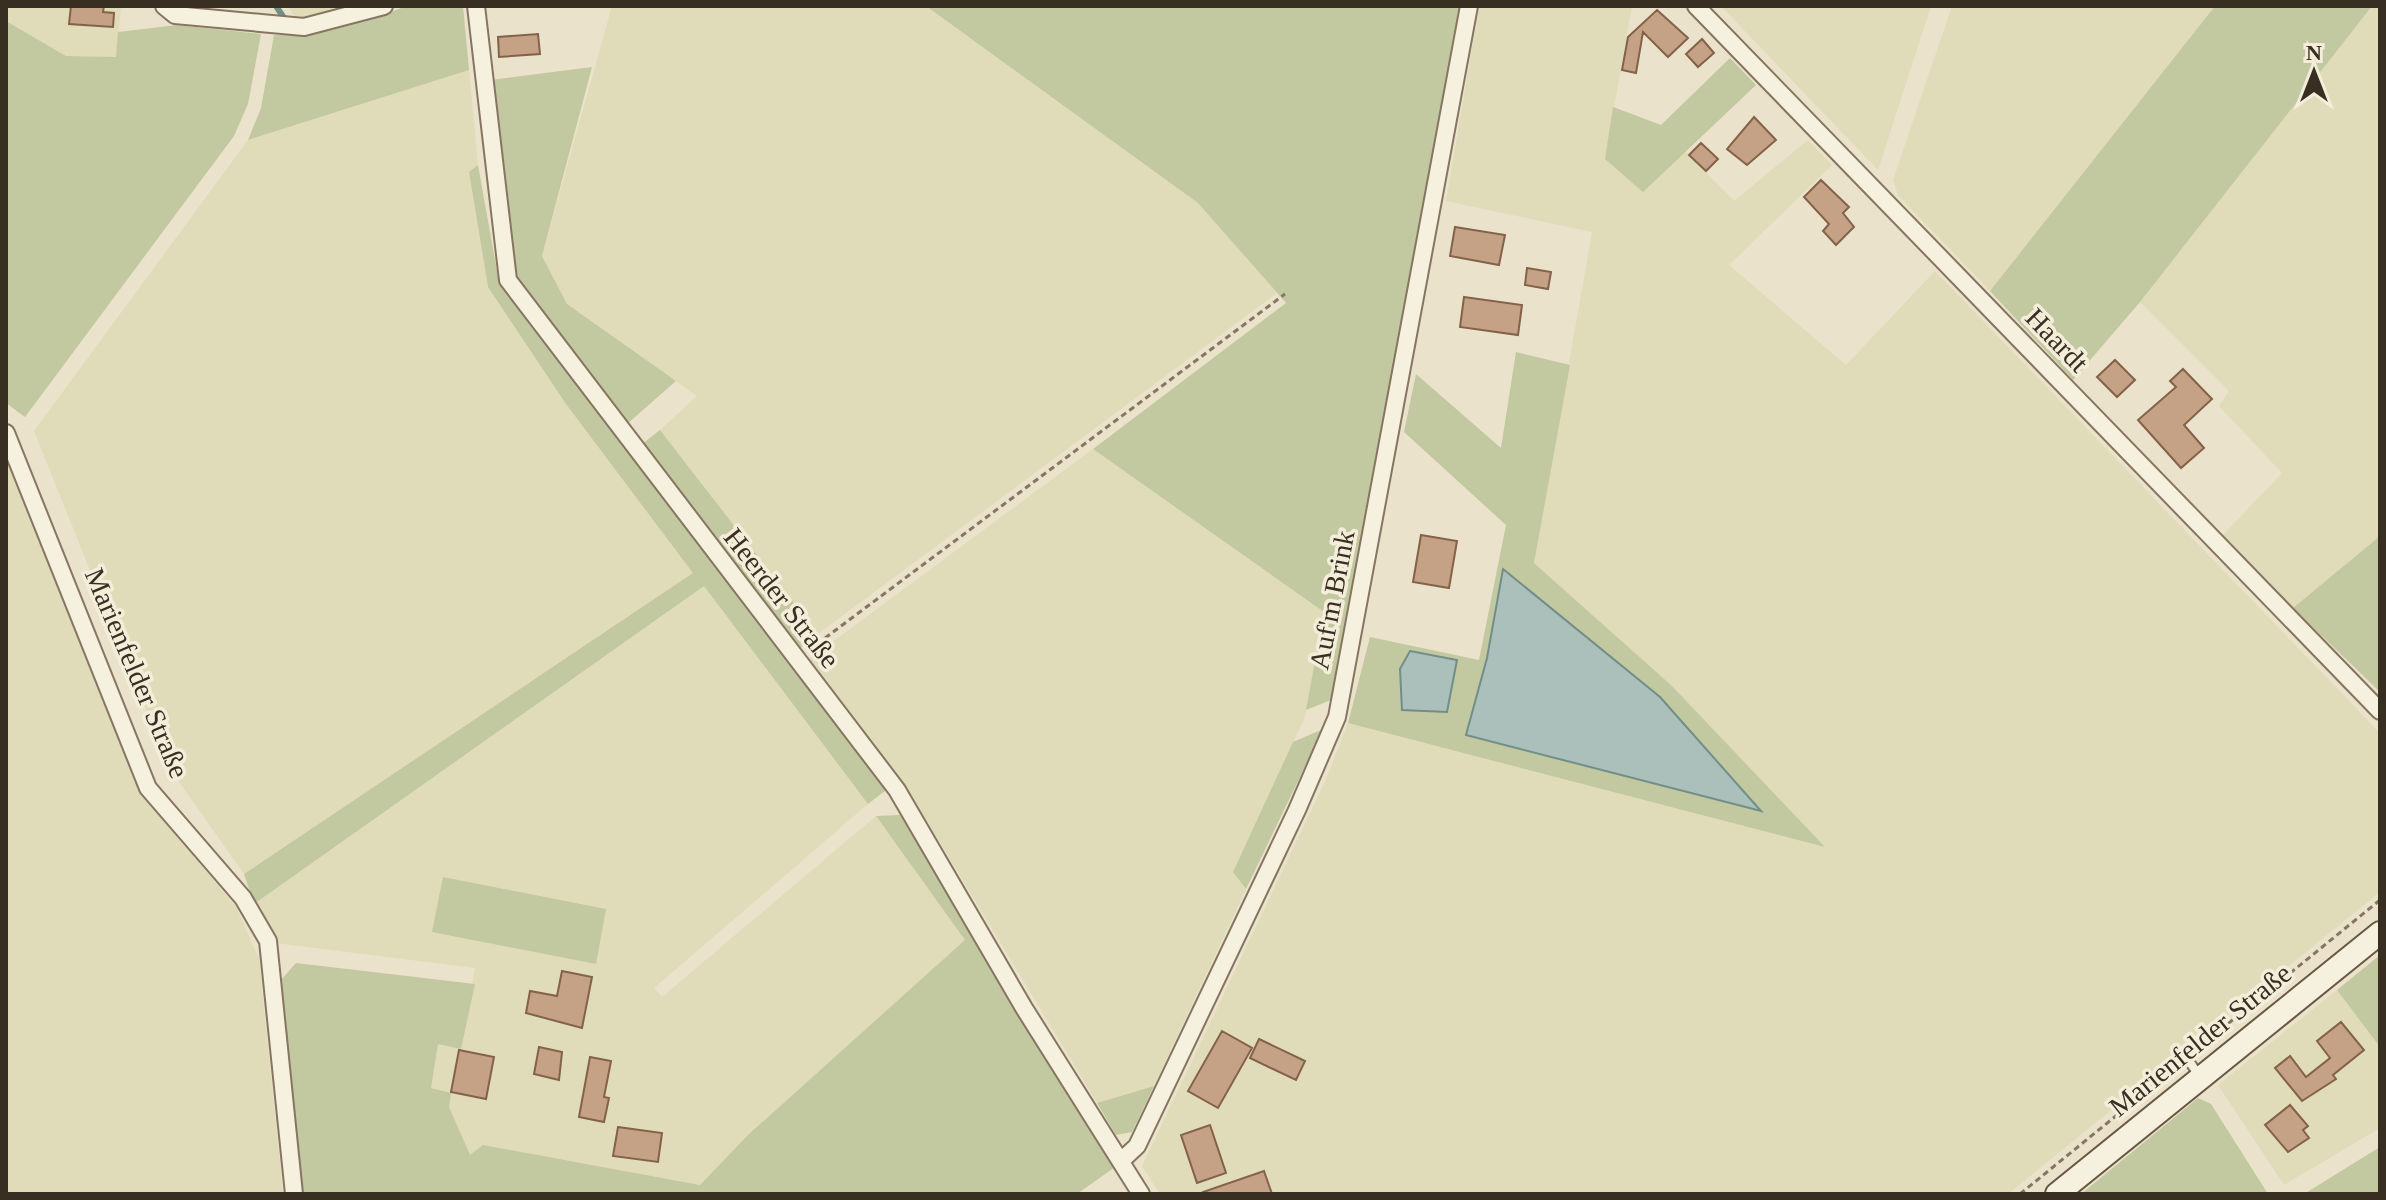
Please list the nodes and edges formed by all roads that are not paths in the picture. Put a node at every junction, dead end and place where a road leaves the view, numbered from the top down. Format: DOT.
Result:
graph roads {
  1 [pos="164,6"];
  2 [pos="384,6"];
  3 [pos="476,6"];
  4 [pos="1469,6"];
  5 [pos="1696,6"];
  6 [pos="6,433"];
  7 [pos="2380,711"];
  8 [pos="2380,933"];
  9 [pos="2187,1058"];
  10 [pos="2201,1078"];
  11 [pos="1121,1161"];
  12 [pos="294,1194"];
  13 [pos="1141,1194"];
  14 [pos="2057,1194"];
  1 -- 2 [label="street"];
  3 -- 11 [label="street, Heerder Straße"];
  4 -- 11 [label="street, Auf'm Brink"];
  5 -- 7 [label="street, Haardt"];
  6 -- 12 [label="street, Marienfelder Straße"];
  8 -- 10 [label="main road, Marienfelder Straße"];
  9 -- 10 [label="lane"];
  10 -- 14 [label="main road, Marienfelder Straße"];
  11 -- 13 [label="street, Heerder Straße"];
}
